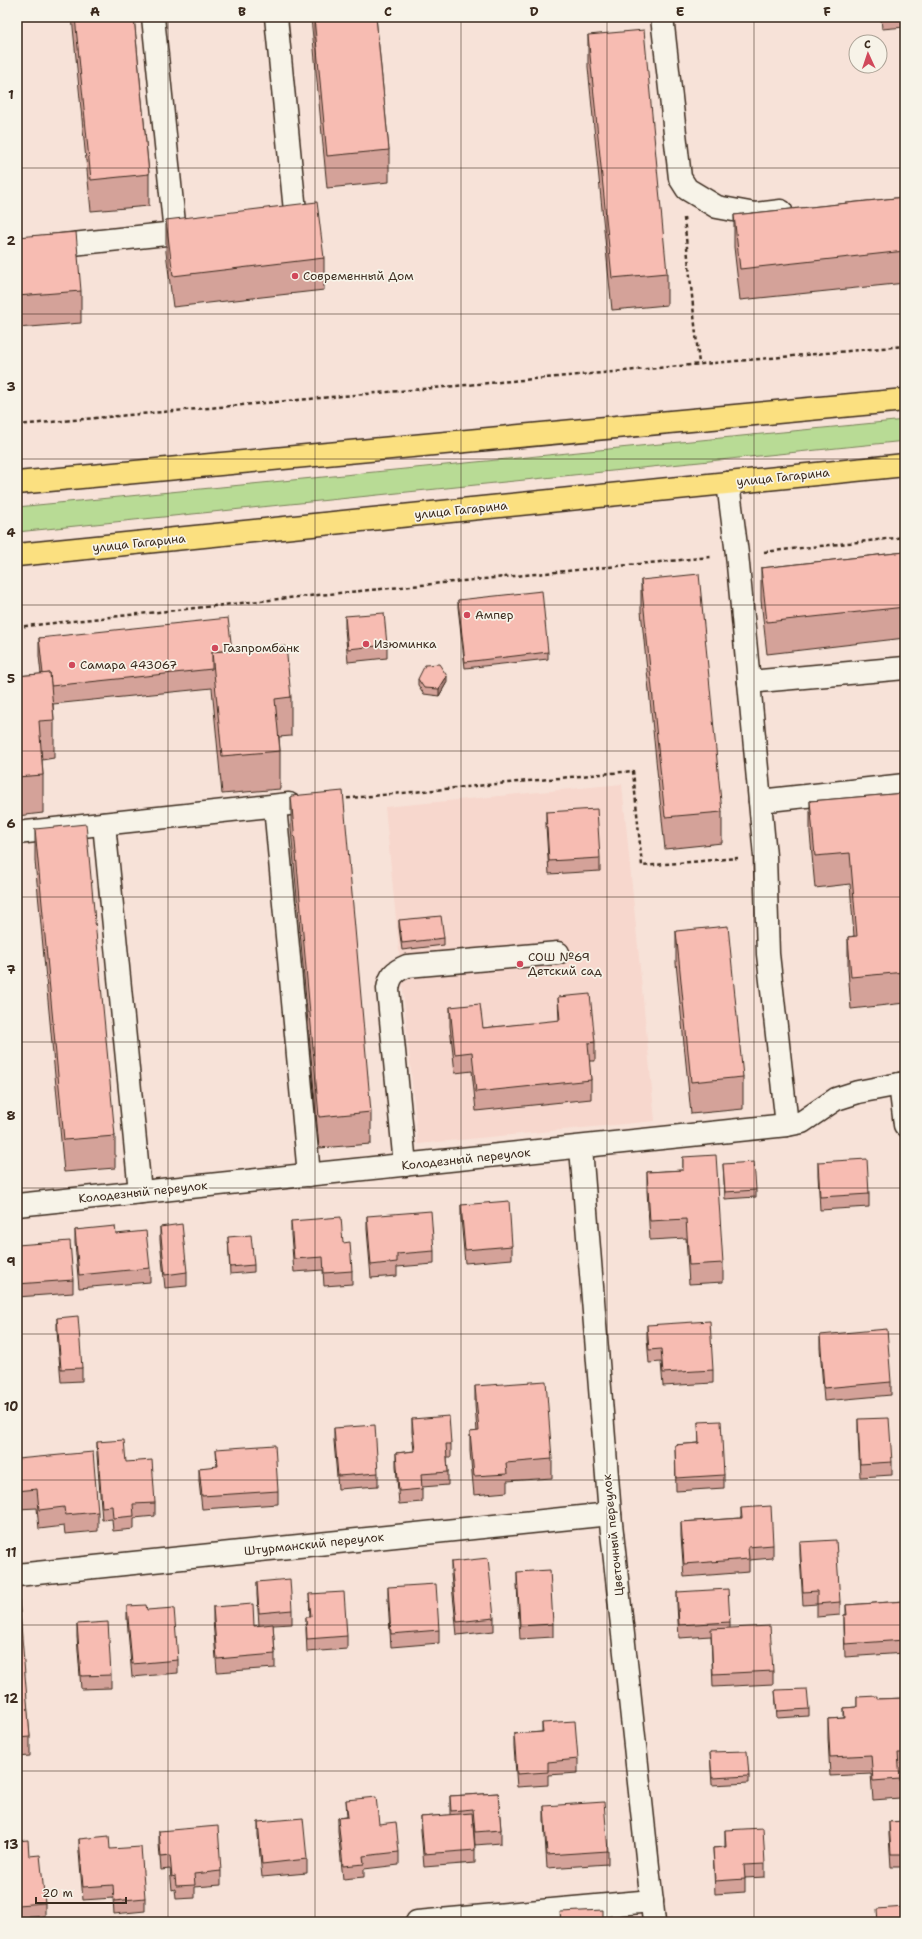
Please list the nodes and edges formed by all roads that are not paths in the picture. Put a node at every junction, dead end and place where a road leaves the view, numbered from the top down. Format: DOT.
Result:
graph roads {
  1 [pos="153,17"];
  2 [pos="276,17"];
  3 [pos="662,17"];
  4 [pos="802,209"];
  5 [pos="295,211"];
  6 [pos="17,250"];
  7 [pos="905,400"];
  8 [pos="905,465"];
  9 [pos="17,483"];
  10 [pos="728,483"];
  11 [pos="17,555"];
  12 [pos="905,668"];
  13 [pos="749,682"];
  14 [pos="905,785"];
  15 [pos="322,801"];
  16 [pos="760,801"];
  17 [pos="275,806"];
  18 [pos="104,824"];
  19 [pos="17,833"];
  20 [pos="558,953"];
  21 [pos="902,1083"];
  22 [pos="788,1125"];
  23 [pos="905,1125"];
  24 [pos="581,1148"];
  25 [pos="404,1165"];
  26 [pos="309,1175"];
  27 [pos="140,1192"];
  28 [pos="17,1205"];
  29 [pos="610,1514"];
  30 [pos="17,1575"];
  31 [pos="652,1901"];
  32 [pos="417,1922"];
  33 [pos="654,1922"];
  1 -- 6 [label="street"];
  2 -- 5 [label="street"];
  3 -- 4 [label="street"];
  7 -- 9 [label="main road"];
  8 -- 10 [label="main road, улица Гагарина"];
  10 -- 11 [label="main road, улица Гагарина"];
  10 -- 13 [label="street"];
  12 -- 13 [label="street"];
  13 -- 16 [label="street"];
  14 -- 16 [label="street"];
  15 -- 17 [label="street"];
  16 -- 22 [label="street"];
  17 -- 18 [label="street"];
  17 -- 26 [label="street"];
  18 -- 19 [label="street"];
  18 -- 27 [label="street"];
  20 -- 25 [label="street"];
  21 -- 22 [label="street, Колодезный переулок"];
  21 -- 23 [label="street"];
  22 -- 24 [label="street, Колодезный переулок"];
  24 -- 25 [label="street, Колодезный переулок"];
  24 -- 29 [label="street, Цветочный переулок"];
  25 -- 26 [label="street, Колодезный переулок"];
  26 -- 27 [label="street, Колодезный переулок"];
  27 -- 28 [label="street, Колодезный переулок"];
  29 -- 30 [label="street, Штурманский переулок"];
  29 -- 31 [label="street, Цветочный переулок"];
  31 -- 32 [label="street"];
  31 -- 33 [label="street, Цветочный переулок"];
}
